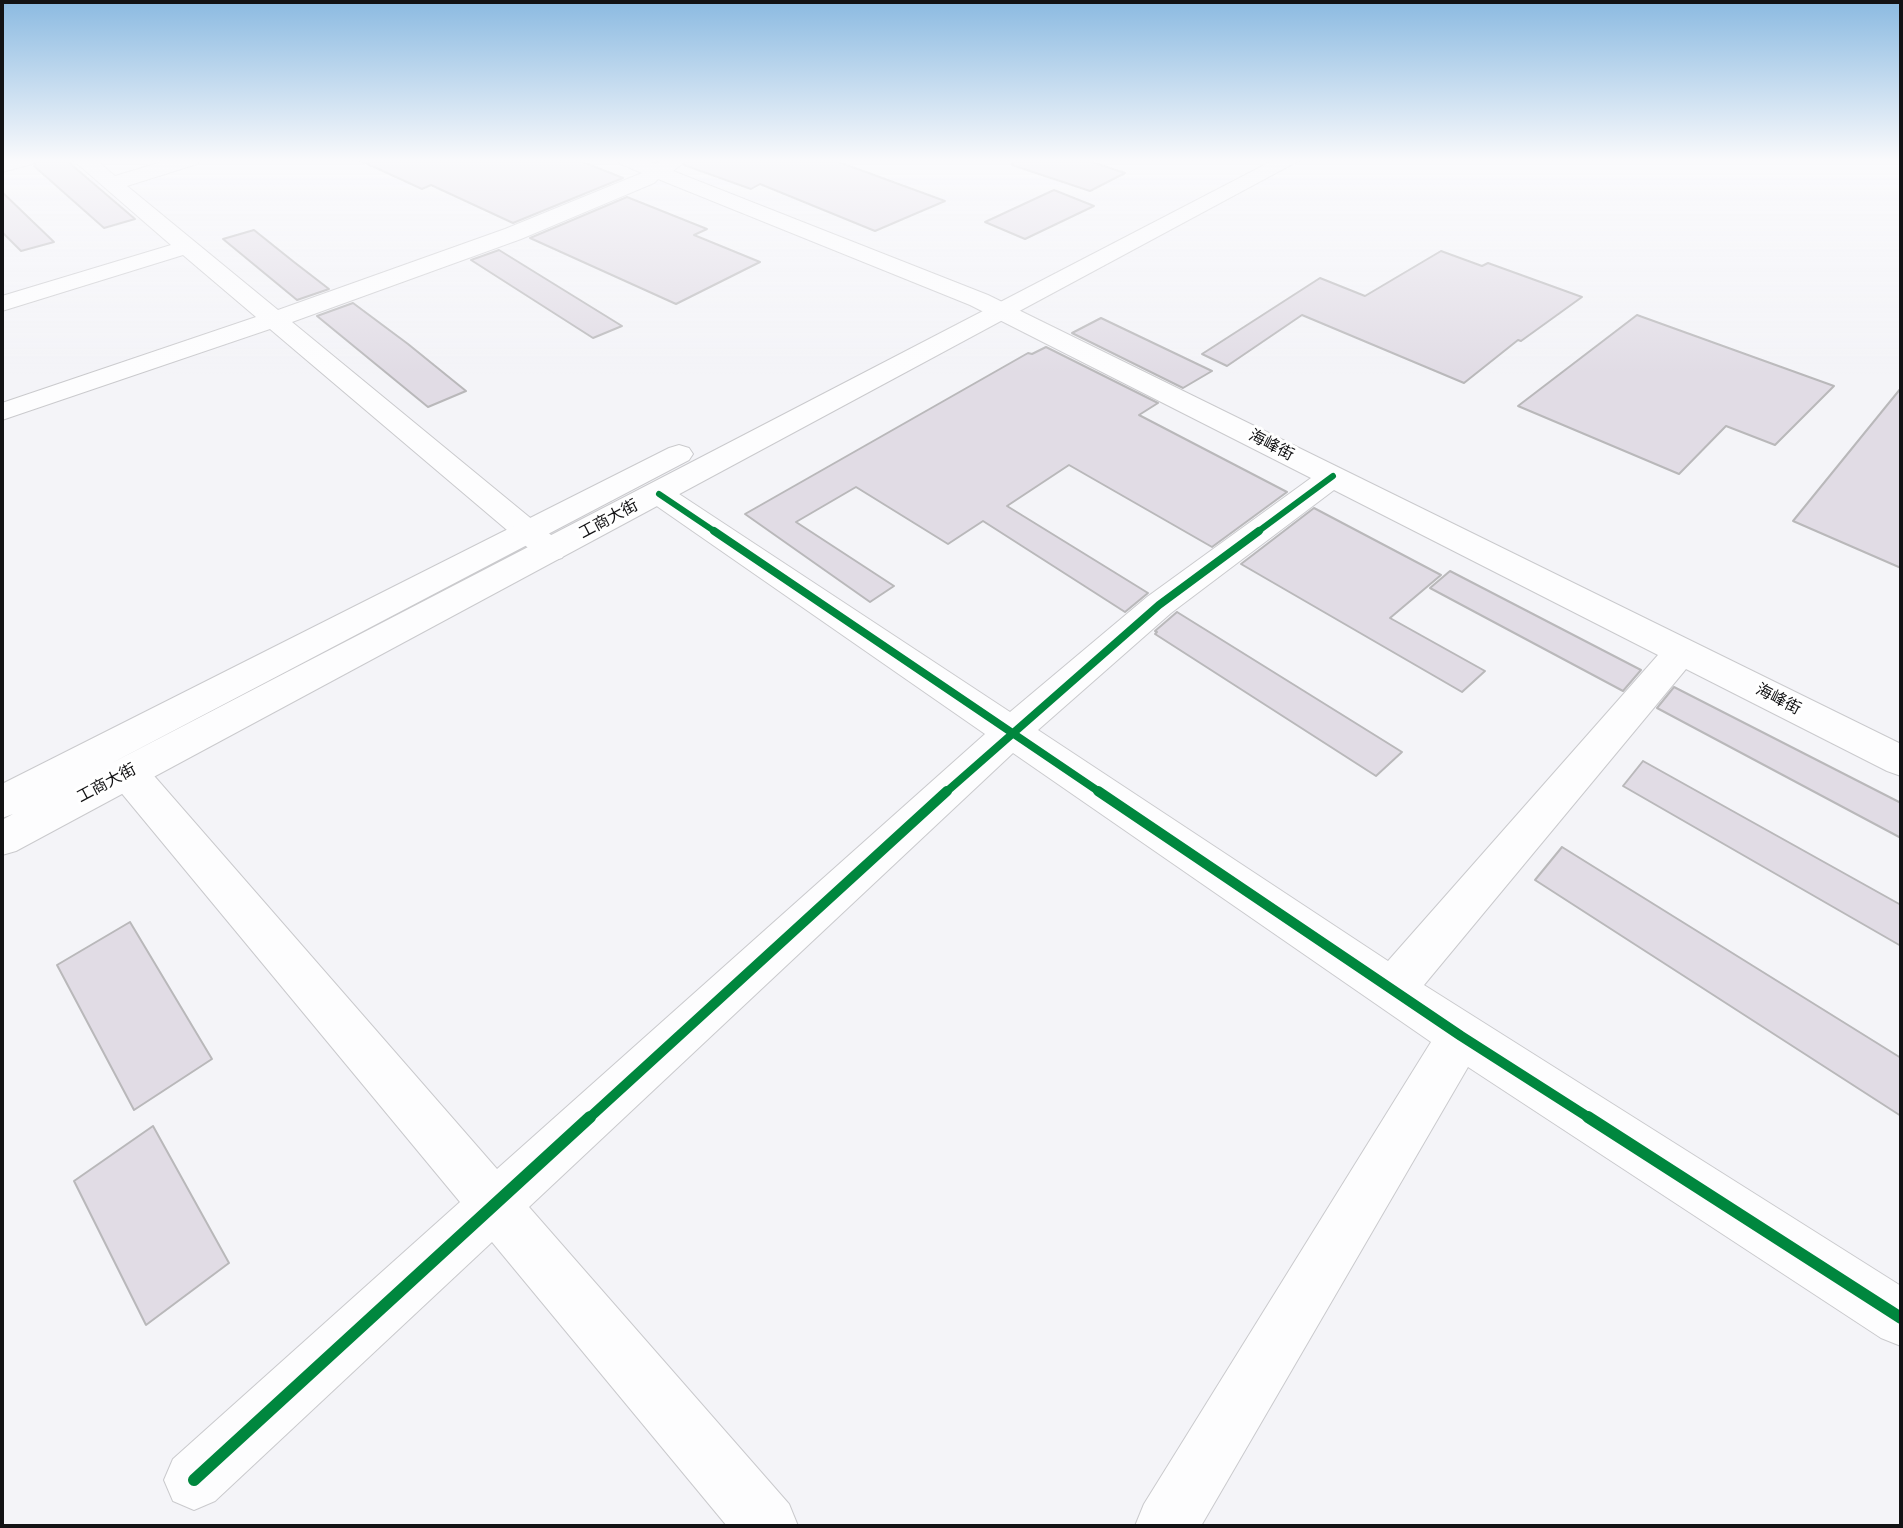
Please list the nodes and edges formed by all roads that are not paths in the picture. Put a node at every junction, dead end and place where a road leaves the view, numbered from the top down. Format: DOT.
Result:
graph roads {
  1 [pos="167,231"];
  2 [pos="520,231"];
  3 [pos="819,231"];
  4 [pos="1123,231"];
  5 [pos="1142,231"];
  6 [pos="186,247"];
  7 [pos="2,304"];
  8 [pos="990,305"];
  9 [pos="274,320"];
  10 [pos="2,412"];
  11 [pos="1332,477"];
  12 [pos="659,494"];
  13 [pos="527,532"];
  14 [pos="551,551"];
  15 [pos="1681,651"];
  16 [pos="1901,761"];
  17 [pos="128,773"];
  18 [pos="2,802"];
  19 [pos="2,839"];
  20 [pos="1392,989"];
  21 [pos="1461,1036"];
  22 [pos="494,1203"];
  23 [pos="1901,1318"];
  24 [pos="194,1480"];
  25 [pos="767,1526"];
  26 [pos="1167,1526"];
  1 -- 6 [label="street"];
  2 -- 9 [label="street"];
  3 -- 8 [label="street, 海峰街"];
  4 -- 8 [label="street, 工商大街"];
  5 -- 8 [label="street, 工商大街"];
  6 -- 7 [label="street"];
  6 -- 9 [label="street"];
  8 -- 11 [label="street, 海峰街"];
  8 -- 12 [label="street, 工商大街"];
  8 -- 13 [label="street, 工商大街"];
  9 -- 10 [label="street"];
  9 -- 13 [label="street"];
  11 -- 15 [label="street, 海峰街"];
  11 -- 22 [label="street"];
  12 -- 14 [label="street, 工商大街"];
  12 -- 20 [label="street"];
  13 -- 14 [label="street"];
  13 -- 18 [label="street, 工商大街"];
  14 -- 17 [label="street, 工商大街"];
  15 -- 16 [label="street, 海峰街"];
  15 -- 20 [label="street"];
  17 -- 19 [label="street, 工商大街"];
  17 -- 22 [label="street"];
  20 -- 21 [label="street"];
  21 -- 23 [label="street"];
  21 -- 26 [label="street"];
  22 -- 24 [label="street"];
  22 -- 25 [label="street"];
}
